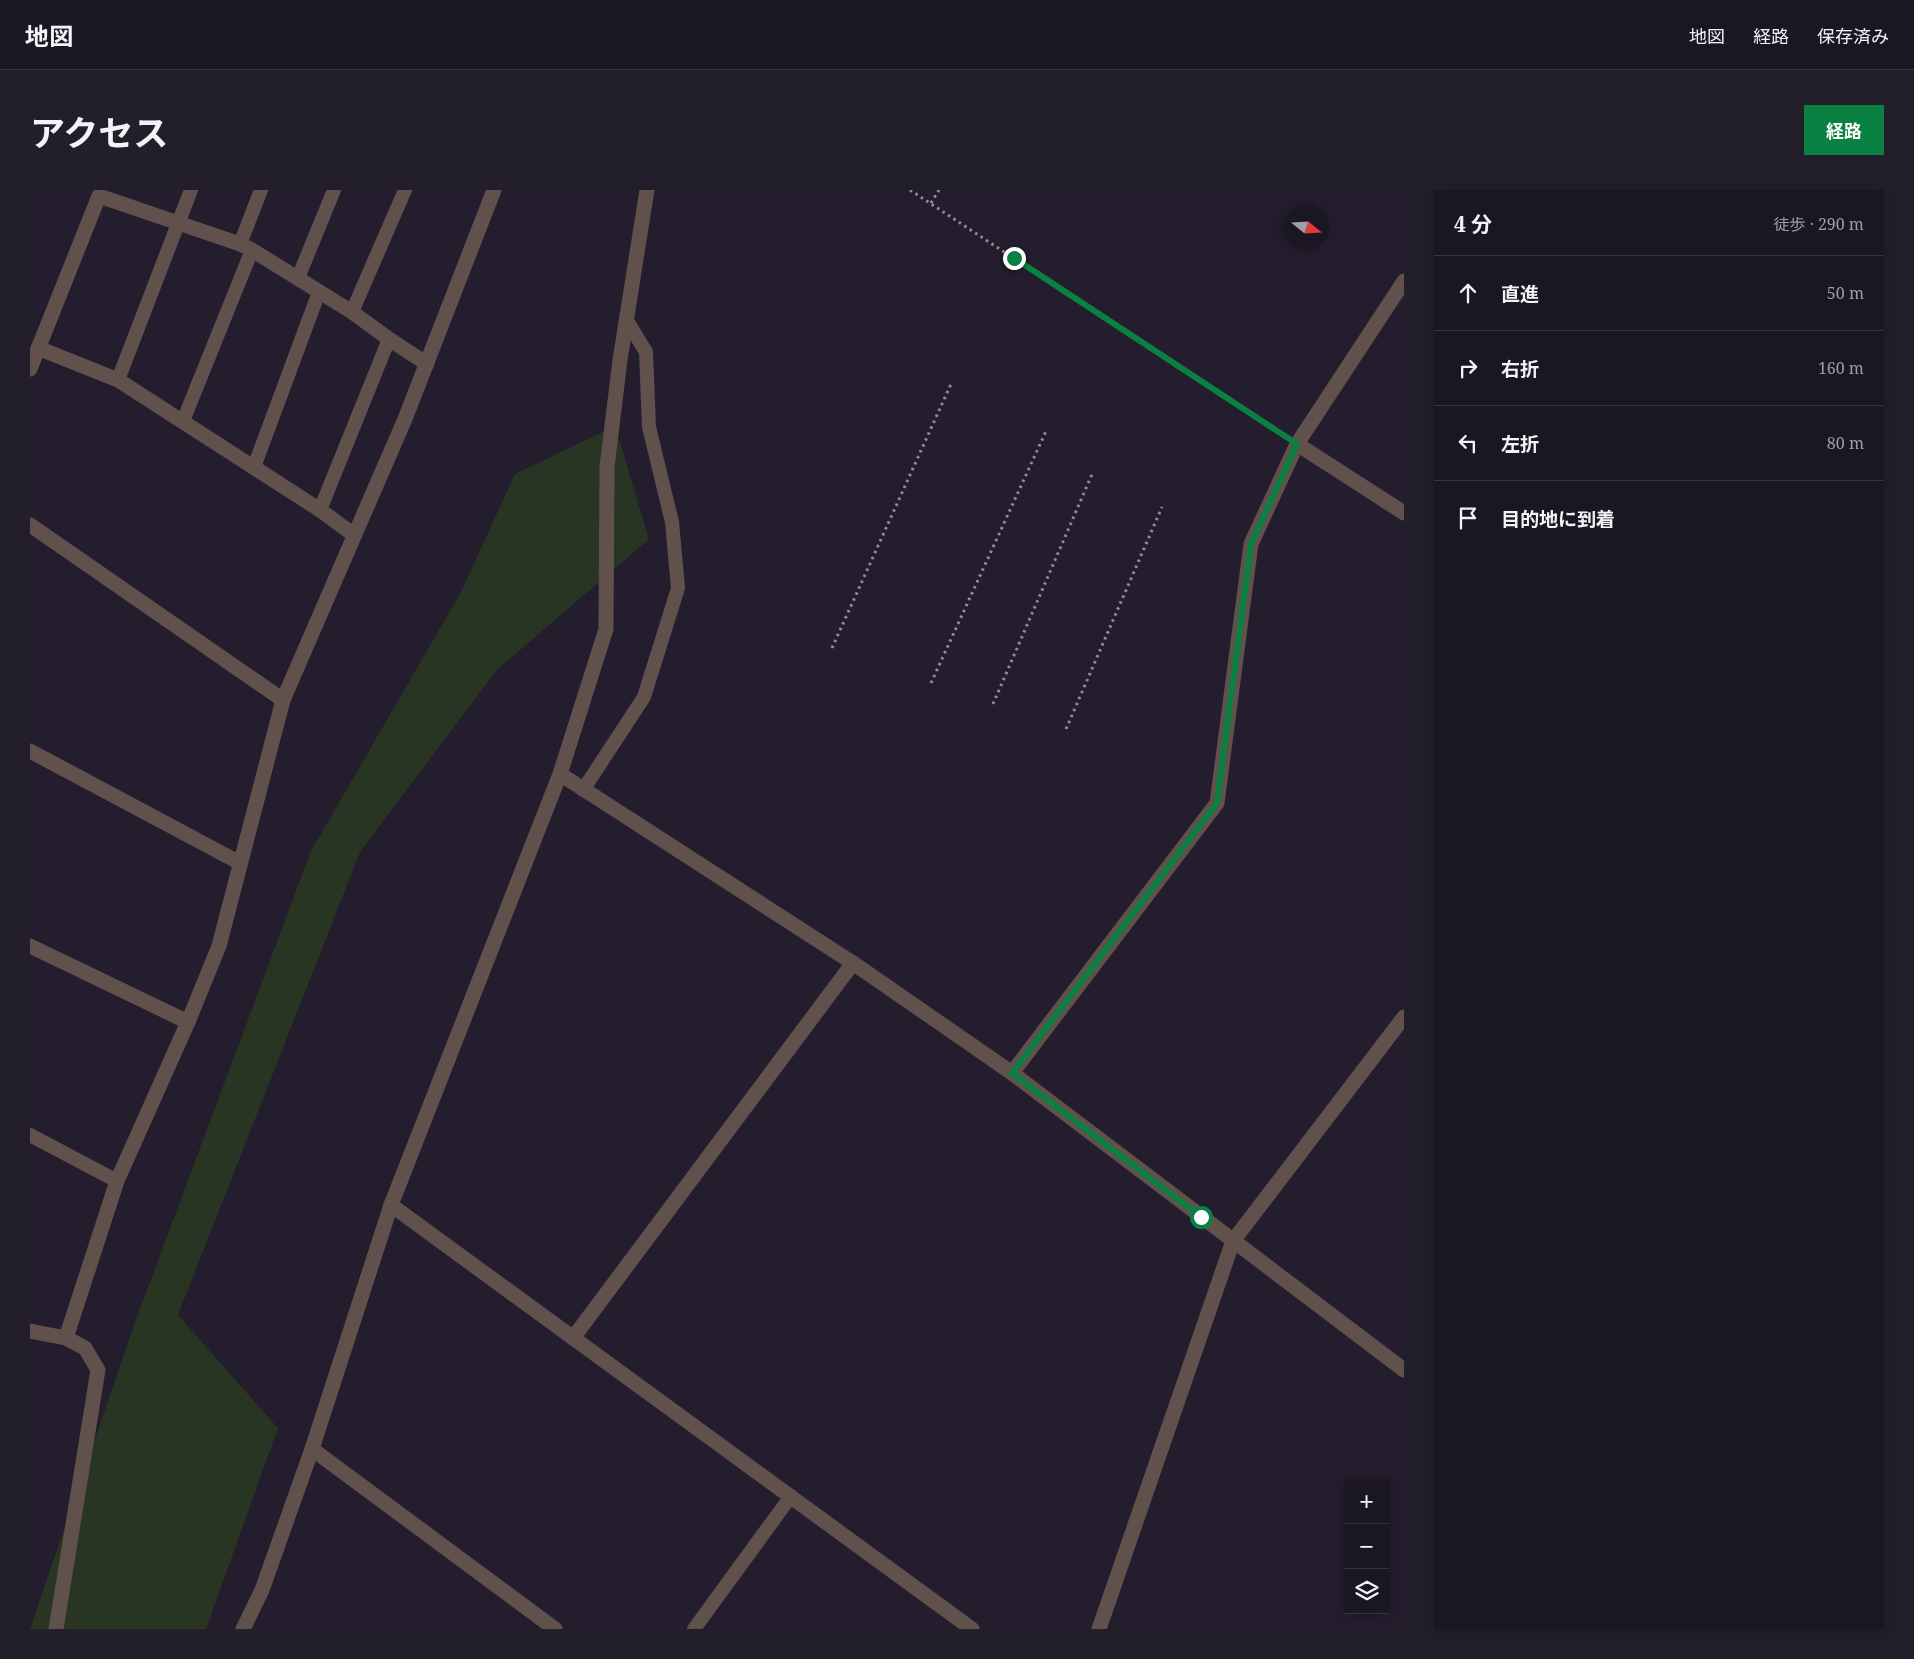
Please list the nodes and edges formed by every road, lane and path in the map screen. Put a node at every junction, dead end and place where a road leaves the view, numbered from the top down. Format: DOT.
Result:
graph roads {
  1 [pos="191,190"];
  2 [pos="261,190"];
  3 [pos="334,190"];
  4 [pos="405,190"];
  5 [pos="647,190"];
  6 [pos="910,190"];
  7 [pos="939,190"];
  8 [pos="489,192"];
  9 [pos="931,203"];
  10 [pos="179,223"];
  11 [pos="246,247"];
  12 [pos="298,278"];
  13 [pos="1404,281"];
  14 [pos="319,292"];
  15 [pos="352,312"];
  16 [pos="626,319"];
  17 [pos="389,339"];
  18 [pos="38,348"];
  19 [pos="427,364"];
  20 [pos="30,369"];
  21 [pos="118,380"];
  22 [pos="951,384"];
  23 [pos="183,422"];
  24 [pos="1047,429"];
  25 [pos="1297,444"];
  26 [pos="254,467"];
  27 [pos="1093,472"];
  28 [pos="1162,506"];
  29 [pos="320,510"];
  30 [pos="1404,514"];
  31 [pos="30,525"];
  32 [pos="354,534"];
  33 [pos="832,648"];
  34 [pos="932,683"];
  35 [pos="284,700"];
  36 [pos="993,704"];
  37 [pos="1066,729"];
  38 [pos="30,751"];
  39 [pos="560,774"];
  40 [pos="583,790"];
  41 [pos="240,864"];
  42 [pos="30,946"];
  43 [pos="853,964"];
  44 [pos="1404,1017"];
  45 [pos="188,1022"];
  46 [pos="1012,1073"];
  47 [pos="30,1135"];
  48 [pos="117,1181"];
  49 [pos="391,1205"];
  50 [pos="1233,1241"];
  51 [pos="30,1331"];
  52 [pos="66,1338"];
  53 [pos="573,1338"];
  54 [pos="1404,1370"];
  55 [pos="312,1449"];
  56 [pos="791,1496"];
  57 [pos="56,1629"];
  58 [pos="243,1629"];
  59 [pos="555,1629"];
  60 [pos="694,1629"];
  61 [pos="972,1629"];
  62 [pos="1098,1629"];
  1 -- 10 [label="lane"];
  2 -- 11 [label="lane"];
  3 -- 12 [label="lane"];
  4 -- 15 [label="lane"];
  5 -- 16 [label="street"];
  6 -- 9 [label="path"];
  7 -- 9 [label="path"];
  8 -- 19 [label="street"];
  9 -- 25 [label="path"];
  10 -- 11 [label="street"];
  10 -- 18 [label="street"];
  10 -- 21 [label="lane"];
  11 -- 12 [label="street"];
  11 -- 23 [label="lane"];
  12 -- 14 [label="street"];
  13 -- 25 [label="street"];
  14 -- 15 [label="street"];
  14 -- 26 [label="lane"];
  15 -- 17 [label="street"];
  16 -- 39 [label="street"];
  16 -- 40 [label="lane"];
  17 -- 19 [label="street"];
  17 -- 29 [label="lane"];
  18 -- 20 [label="street"];
  18 -- 21 [label="street"];
  19 -- 32 [label="street"];
  21 -- 23 [label="street"];
  22 -- 33 [label="path"];
  23 -- 26 [label="street"];
  24 -- 34 [label="path"];
  25 -- 30 [label="street"];
  25 -- 46 [label="street"];
  26 -- 29 [label="street"];
  27 -- 36 [label="path"];
  28 -- 37 [label="path"];
  29 -- 32 [label="street"];
  31 -- 35 [label="street"];
  32 -- 35 [label="street"];
  35 -- 41 [label="street"];
  38 -- 41 [label="street"];
  39 -- 40 [label="street"];
  39 -- 49 [label="street"];
  40 -- 43 [label="street"];
  41 -- 45 [label="street"];
  42 -- 45 [label="street"];
  43 -- 46 [label="street"];
  43 -- 53 [label="street"];
  44 -- 50 [label="street"];
  45 -- 48 [label="street"];
  46 -- 50 [label="street"];
  47 -- 48 [label="lane"];
  48 -- 52 [label="street"];
  49 -- 53 [label="street"];
  49 -- 55 [label="street"];
  50 -- 54 [label="street"];
  50 -- 62 [label="street"];
  51 -- 52 [label="street"];
  52 -- 57 [label="street"];
  53 -- 56 [label="street"];
  55 -- 58 [label="street"];
  55 -- 59 [label="street"];
  56 -- 60 [label="lane"];
  56 -- 61 [label="street"];
}
